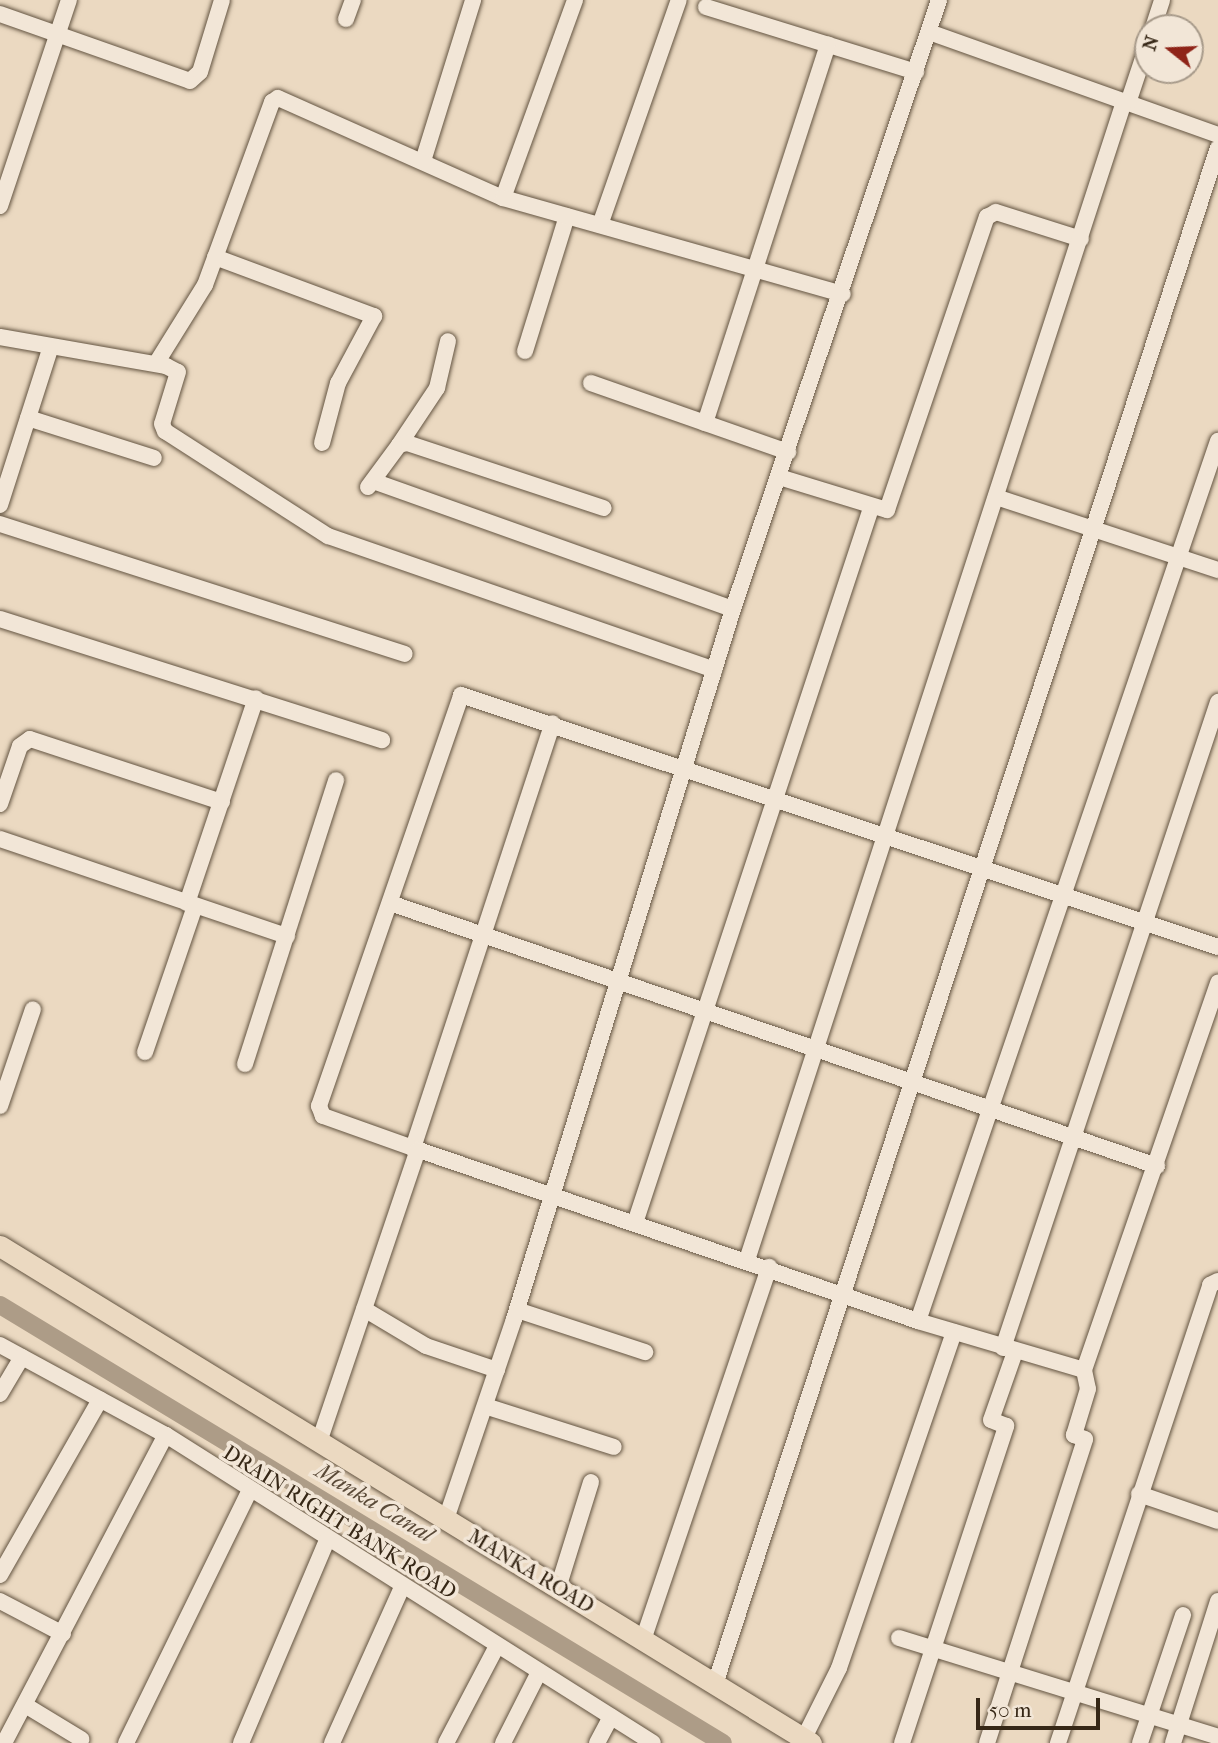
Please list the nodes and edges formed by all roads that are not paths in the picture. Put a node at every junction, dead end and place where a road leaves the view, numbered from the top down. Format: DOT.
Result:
graph roads {
  1 [pos="69,0"];
  2 [pos="222,0"];
  3 [pos="353,0"];
  4 [pos="474,0"];
  5 [pos="575,0"];
  6 [pos="679,0"];
  7 [pos="742,0"];
  8 [pos="939,0"];
  9 [pos="706,7"];
  10 [pos="0,14"];
  11 [pos="737,16"];
  12 [pos="346,19"];
  13 [pos="59,30"];
  14 [pos="929,32"];
  15 [pos="828,45"];
  16 [pos="916,72"];
  17 [pos="1134,81"];
  18 [pos="1126,102"];
  19 [pos="1218,135"];
  20 [pos="1218,148"];
  21 [pos="424,160"];
  22 [pos="503,198"];
  23 [pos="0,206"];
  24 [pos="567,216"];
  25 [pos="600,225"];
  26 [pos="1081,239"];
  27 [pos="215,257"];
  28 [pos="753,267"];
  29 [pos="843,294"];
  30 [pos="0,337"];
  31 [pos="448,341"];
  32 [pos="50,349"];
  33 [pos="525,351"];
  34 [pos="157,362"];
  35 [pos="591,383"];
  36 [pos="28,418"];
  37 [pos="705,423"];
  38 [pos="1218,441"];
  39 [pos="322,443"];
  40 [pos="399,445"];
  41 [pos="788,452"];
  42 [pos="154,458"];
  43 [pos="779,477"];
  44 [pos="996,497"];
  45 [pos="0,505"];
  46 [pos="604,508"];
  47 [pos="871,508"];
  48 [pos="0,524"];
  49 [pos="1093,529"];
  50 [pos="1177,557"];
  51 [pos="1218,570"];
  52 [pos="733,609"];
  53 [pos="0,619"];
  54 [pos="405,654"];
  55 [pos="714,670"];
  56 [pos="256,698"];
  57 [pos="1218,702"];
  58 [pos="552,723"];
  59 [pos="382,740"];
  60 [pos="684,766"];
  61 [pos="336,780"];
  62 [pos="773,797"];
  63 [pos="222,802"];
  64 [pos="0,804"];
  65 [pos="887,837"];
  66 [pos="0,839"];
  67 [pos="981,869"];
  68 [pos="1064,896"];
  69 [pos="390,903"];
  70 [pos="191,904"];
  71 [pos="1144,923"];
  72 [pos="483,935"];
  73 [pos="286,936"];
  74 [pos="1218,947"];
  75 [pos="618,981"];
  76 [pos="1218,982"];
  77 [pos="33,1009"];
  78 [pos="703,1010"];
  79 [pos="815,1049"];
  80 [pos="145,1052"];
  81 [pos="245,1064"];
  82 [pos="910,1083"];
  83 [pos="0,1106"];
  84 [pos="992,1111"];
  85 [pos="1072,1138"];
  86 [pos="416,1149"];
  87 [pos="1157,1166"];
  88 [pos="551,1193"];
  89 [pos="635,1223"];
  90 [pos="0,1246"];
  91 [pos="747,1260"];
  92 [pos="769,1267"];
  93 [pos="1218,1281"];
  94 [pos="843,1292"];
  95 [pos="364,1309"];
  96 [pos="517,1310"];
  97 [pos="918,1321"];
  98 [pos="954,1332"];
  99 [pos="0,1345"];
  100 [pos="1009,1350"];
  101 [pos="645,1352"];
  102 [pos="22,1357"];
  103 [pos="497,1370"];
  104 [pos="1084,1370"];
  105 [pos="0,1394"];
  106 [pos="100,1400"];
  107 [pos="485,1406"];
  108 [pos="166,1435"];
  109 [pos="319,1442"];
  110 [pos="614,1447"];
  111 [pos="591,1482"];
  112 [pos="249,1492"];
  113 [pos="1139,1494"];
  114 [pos="446,1519"];
  115 [pos="1218,1521"];
  116 [pos="327,1540"];
  117 [pos="0,1575"];
  118 [pos="402,1587"];
  119 [pos="558,1588"];
  120 [pos="0,1601"];
  121 [pos="1218,1601"];
  122 [pos="1183,1615"];
  123 [pos="63,1634"];
  124 [pos="898,1638"];
  125 [pos="643,1640"];
  126 [pos="496,1646"];
  127 [pos="933,1649"];
  128 [pos="1211,1650"];
  129 [pos="539,1672"];
  130 [pos="1011,1673"];
  131 [pos="715,1684"];
  132 [pos="1074,1692"];
  133 [pos="24,1705"];
  134 [pos="1150,1716"];
  135 [pos="611,1717"];
  136 [pos="1180,1726"];
  137 [pos="1218,1738"];
  138 [pos="81,1739"];
  139 [pos="808,1741"];
  140 [pos="4,1743"];
  141 [pos="126,1743"];
  142 [pos="241,1743"];
  143 [pos="332,1743"];
  144 [pos="446,1743"];
  145 [pos="503,1743"];
  146 [pos="597,1743"];
  147 [pos="653,1743"];
  148 [pos="902,1743"];
  149 [pos="987,1743"];
  150 [pos="1058,1743"];
  151 [pos="1140,1743"];
  152 [pos="1173,1743"];
  1 -- 13 [label="street"];
  2 -- 13 [label="street"];
  3 -- 12 [label="street"];
  4 -- 21 [label="street"];
  5 -- 22 [label="street"];
  6 -- 25 [label="street"];
  7 -- 11 [label="street"];
  8 -- 14 [label="street"];
  9 -- 11 [label="street"];
  10 -- 13 [label="street"];
  11 -- 15 [label="street"];
  13 -- 23 [label="street"];
  14 -- 16 [label="street"];
  14 -- 18 [label="street"];
  15 -- 16 [label="street"];
  15 -- 28 [label="street"];
  16 -- 29 [label="street"];
  17 -- 18 [label="street"];
  18 -- 19 [label="street"];
  18 -- 26 [label="street"];
  20 -- 49 [label="street"];
  21 -- 22 [label="street"];
  21 -- 27 [label="street"];
  22 -- 24 [label="street"];
  24 -- 25 [label="street"];
  24 -- 33 [label="street"];
  25 -- 28 [label="street"];
  26 -- 44 [label="street"];
  26 -- 47 [label="street"];
  27 -- 34 [label="street"];
  27 -- 39 [label="street"];
  28 -- 29 [label="street"];
  28 -- 37 [label="street"];
  29 -- 41 [label="street"];
  30 -- 32 [label="street"];
  31 -- 40 [label="street"];
  32 -- 34 [label="street"];
  32 -- 36 [label="street"];
  34 -- 55 [label="street"];
  35 -- 37 [label="street"];
  36 -- 42 [label="street"];
  36 -- 45 [label="street"];
  37 -- 41 [label="street"];
  38 -- 50 [label="street"];
  40 -- 46 [label="street"];
  40 -- 52 [label="street"];
  41 -- 43 [label="street"];
  43 -- 47 [label="street"];
  43 -- 52 [label="street"];
  44 -- 49 [label="street"];
  44 -- 65 [label="street"];
  47 -- 62 [label="street"];
  48 -- 54 [label="street"];
  49 -- 50 [label="street"];
  49 -- 67 [label="street"];
  50 -- 51 [label="street"];
  50 -- 68 [label="street"];
  52 -- 55 [label="street"];
  53 -- 56 [label="street"];
  55 -- 60 [label="street"];
  56 -- 59 [label="street"];
  56 -- 63 [label="street"];
  57 -- 71 [label="street"];
  58 -- 60 [label="street"];
  58 -- 69 [label="street"];
  58 -- 72 [label="street"];
  60 -- 62 [label="street"];
  60 -- 75 [label="street"];
  61 -- 73 [label="street"];
  62 -- 65 [label="street"];
  62 -- 78 [label="street"];
  63 -- 64 [label="street"];
  63 -- 70 [label="street"];
  65 -- 67 [label="street"];
  65 -- 79 [label="street"];
  66 -- 70 [label="street"];
  67 -- 68 [label="street"];
  67 -- 82 [label="street"];
  68 -- 71 [label="street"];
  68 -- 84 [label="street"];
  69 -- 72 [label="street"];
  69 -- 86 [label="street"];
  70 -- 73 [label="street"];
  70 -- 80 [label="street"];
  71 -- 74 [label="street"];
  71 -- 85 [label="street"];
  72 -- 75 [label="street"];
  72 -- 86 [label="street"];
  73 -- 81 [label="street"];
  75 -- 78 [label="street"];
  75 -- 88 [label="street"];
  76 -- 87 [label="street"];
  77 -- 83 [label="street"];
  78 -- 79 [label="street"];
  78 -- 89 [label="street"];
  79 -- 82 [label="street"];
  79 -- 91 [label="street"];
  82 -- 84 [label="street"];
  82 -- 94 [label="street"];
  84 -- 85 [label="street"];
  84 -- 97 [label="street"];
  85 -- 87 [label="street"];
  85 -- 100 [label="street"];
  86 -- 88 [label="street"];
  86 -- 95 [label="street"];
  87 -- 104 [label="street"];
  88 -- 89 [label="street"];
  88 -- 96 [label="street"];
  89 -- 91 [label="street"];
  90 -- 109 [label="main road, MANKA ROAD"];
  91 -- 92 [label="street"];
  92 -- 94 [label="street"];
  92 -- 125 [label="street"];
  93 -- 113 [label="street"];
  94 -- 97 [label="street"];
  94 -- 131 [label="street"];
  95 -- 103 [label="street"];
  95 -- 109 [label="street"];
  96 -- 101 [label="street"];
  96 -- 103 [label="street"];
  97 -- 98 [label="street"];
  98 -- 100 [label="street"];
  98 -- 139 [label="street"];
  99 -- 102 [label="street, DRAIN RIGHT BANK ROAD"];
  100 -- 104 [label="street"];
  100 -- 127 [label="street"];
  102 -- 105 [label="street"];
  102 -- 106 [label="street, DRAIN RIGHT BANK ROAD"];
  103 -- 107 [label="street"];
  104 -- 130 [label="street"];
  106 -- 108 [label="street, DRAIN RIGHT BANK ROAD"];
  106 -- 117 [label="street"];
  107 -- 110 [label="street"];
  107 -- 114 [label="street"];
  108 -- 112 [label="street, DRAIN RIGHT BANK ROAD"];
  108 -- 123 [label="street"];
  109 -- 114 [label="main road, MANKA ROAD"];
  111 -- 119 [label="street"];
  112 -- 116 [label="street, DRAIN RIGHT BANK ROAD"];
  112 -- 141 [label="street"];
  113 -- 115 [label="street"];
  113 -- 132 [label="street"];
  114 -- 119 [label="main road, MANKA ROAD"];
  116 -- 118 [label="street, DRAIN RIGHT BANK ROAD"];
  116 -- 142 [label="street"];
  118 -- 126 [label="street, DRAIN RIGHT BANK ROAD"];
  118 -- 143 [label="street"];
  119 -- 125 [label="main road, MANKA ROAD"];
  120 -- 123 [label="street"];
  121 -- 128 [label="street"];
  122 -- 134 [label="street"];
  123 -- 133 [label="street"];
  124 -- 127 [label="street"];
  125 -- 131 [label="main road, MANKA ROAD"];
  126 -- 129 [label="street, DRAIN RIGHT BANK ROAD"];
  126 -- 144 [label="street"];
  127 -- 130 [label="street"];
  127 -- 148 [label="street"];
  128 -- 136 [label="street"];
  129 -- 135 [label="street, DRAIN RIGHT BANK ROAD"];
  129 -- 145 [label="street"];
  130 -- 132 [label="street"];
  130 -- 149 [label="street"];
  131 -- 139 [label="main road, MANKA ROAD"];
  132 -- 134 [label="street"];
  132 -- 150 [label="street"];
  133 -- 138 [label="street"];
  133 -- 140 [label="street"];
  134 -- 136 [label="street"];
  134 -- 151 [label="street"];
  135 -- 146 [label="street"];
  135 -- 147 [label="street, DRAIN RIGHT BANK ROAD"];
  136 -- 137 [label="street"];
  136 -- 152 [label="street"];
}
